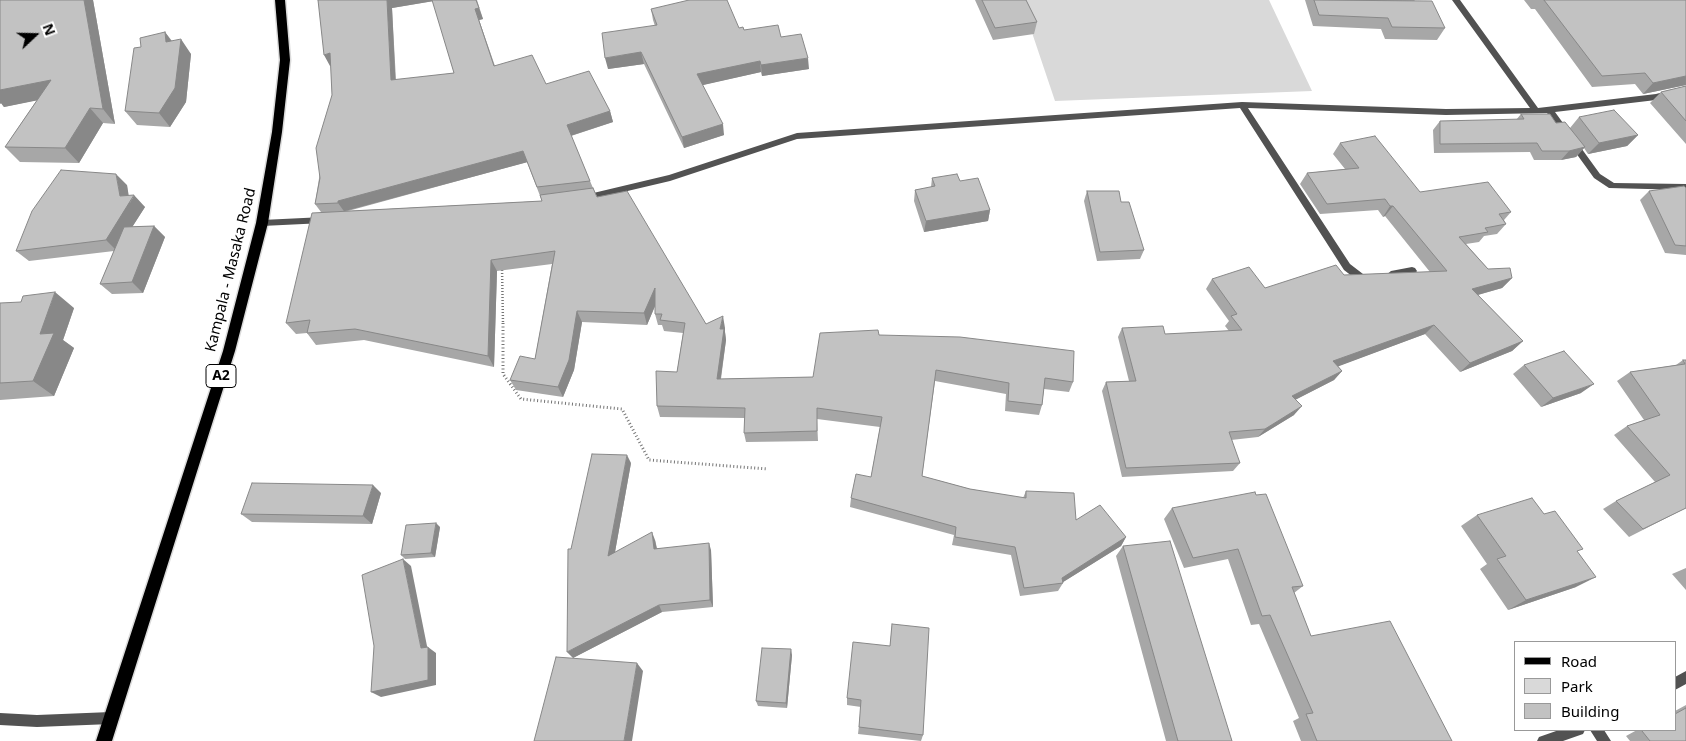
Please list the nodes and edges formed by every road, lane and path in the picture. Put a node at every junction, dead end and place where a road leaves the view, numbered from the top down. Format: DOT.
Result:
graph roads {
  1 [pos="280,0"];
  2 [pos="1456,0"];
  3 [pos="1686,89"];
  4 [pos="1242,105"];
  5 [pos="1549,110"];
  6 [pos="1536,111"];
  7 [pos="1686,187"];
  8 [pos="578,199"];
  9 [pos="331,219"];
  10 [pos="262,223"];
  11 [pos="502,266"];
  12 [pos="1412,271"];
  13 [pos="768,469"];
  14 [pos="111,718"];
  15 [pos="0,719"];
  16 [pos="1576,731"];
  17 [pos="1597,731"];
  18 [pos="104,741"];
  19 [pos="1544,741"];
  20 [pos="1605,741"];
  1 -- 10 [label="main road, Kampala - Masaka Road / A2"];
  2 -- 6 [label="street"];
  3 -- 5 [label="street"];
  4 -- 6 [label="street"];
  4 -- 8 [label="street"];
  4 -- 12 [label="street"];
  5 -- 6 [label="street"];
  5 -- 7 [label="street"];
  9 -- 10 [label="street"];
  10 -- 14 [label="main road, Kampala - Masaka Road / A2"];
  11 -- 13 [label="path"];
  14 -- 15 [label="street"];
  14 -- 18 [label="main road, Kampala - Masaka Road / A2"];
  16 -- 19 [label="street"];
  17 -- 20 [label="street"];
}
